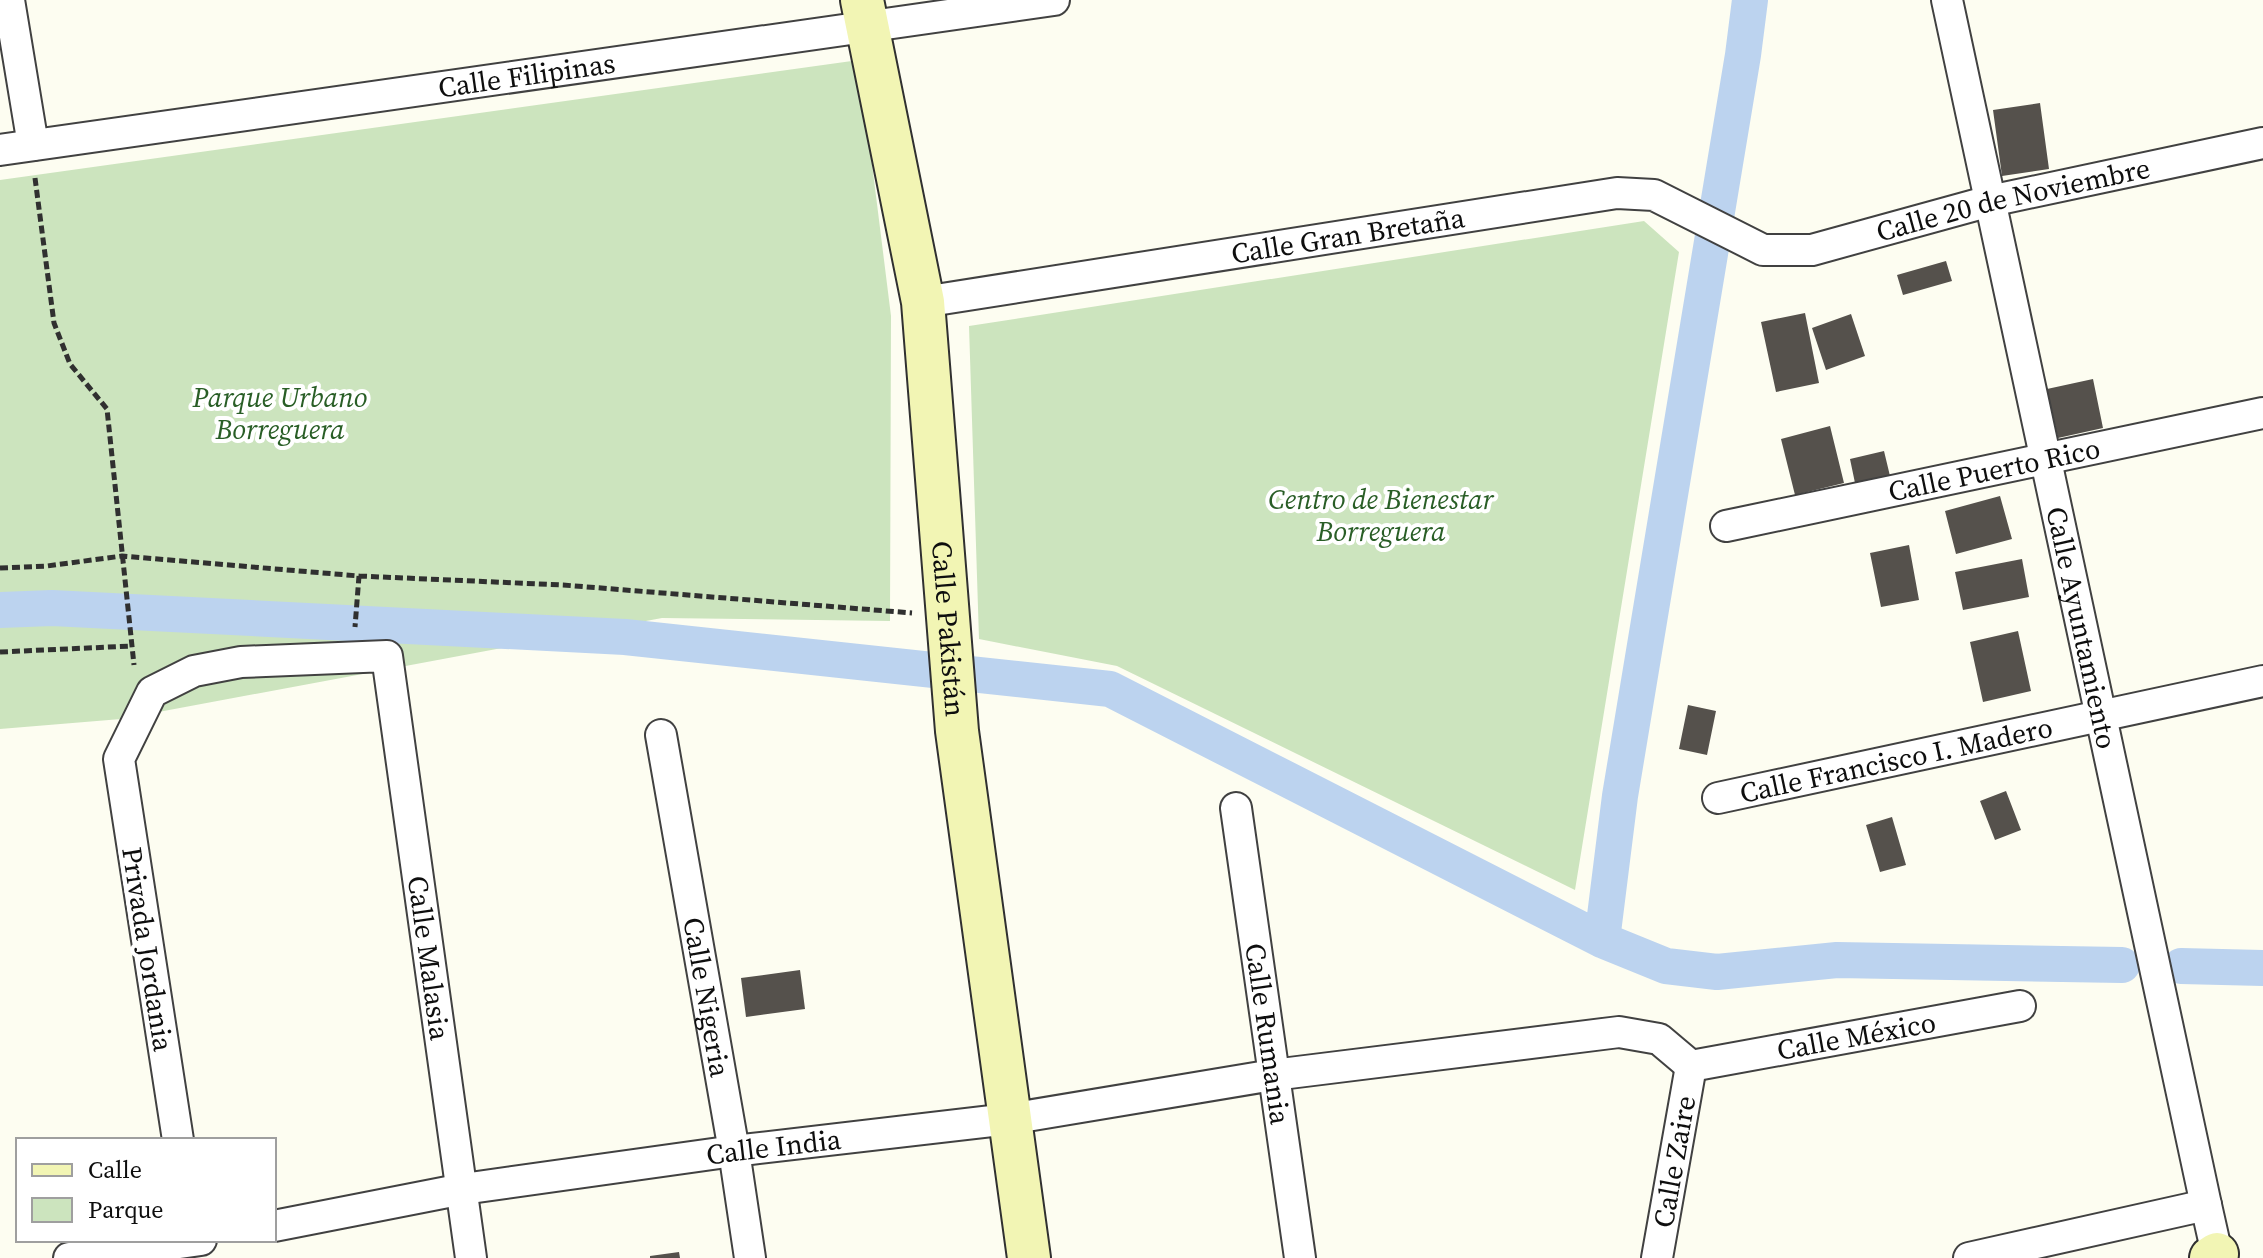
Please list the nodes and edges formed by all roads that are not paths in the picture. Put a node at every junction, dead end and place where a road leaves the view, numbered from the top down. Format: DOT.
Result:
graph roads {
  1 [pos="9,0"];
  2 [pos="1054,0"];
  3 [pos="1947,0"];
  4 [pos="865,14"];
  5 [pos="2263,143"];
  6 [pos="33,145"];
  7 [pos="0,150"];
  8 [pos="1990,201"];
  9 [pos="1763,250"];
  10 [pos="923,302"];
  11 [pos="2263,413"];
  12 [pos="2045,459"];
  13 [pos="1726,526"];
  14 [pos="2263,681"];
  15 [pos="2101,716"];
  16 [pos="661,735"];
  17 [pos="119,759"];
  18 [pos="1718,798"];
  19 [pos="1236,808"];
  20 [pos="2020,1006"];
  21 [pos="1691,1066"];
  22 [pos="1273,1075"];
  23 [pos="1009,1119"];
  24 [pos="178,1138"];
  25 [pos="734,1151"];
  26 [pos="463,1189"];
  27 [pos="2206,1205"];
  28 [pos="276,1226"];
  29 [pos="196,1245"];
  30 [pos="2216,1257"];
  31 [pos="69,1258"];
  32 [pos="471,1258"];
  33 [pos="750,1258"];
  34 [pos="1029,1258"];
  35 [pos="1300,1258"];
  36 [pos="1657,1258"];
  37 [pos="1969,1258"];
  1 -- 6 [label="street"];
  2 -- 4 [label="street, Calle Filipinas"];
  3 -- 8 [label="street, Calle Ayuntamiento"];
  4 -- 6 [label="street, Calle Filipinas"];
  4 -- 10 [label="street, Calle Pakistán"];
  5 -- 8 [label="street, Calle 20 de Noviembre"];
  6 -- 7 [label="street, Calle Filipinas"];
  8 -- 9 [label="street, Calle 20 de Noviembre"];
  8 -- 12 [label="street, Calle Ayuntamiento"];
  9 -- 10 [label="street, Calle Gran Bretaña"];
  10 -- 23 [label="street, Calle Pakistán"];
  11 -- 12 [label="street, Calle Puerto Rico"];
  12 -- 13 [label="street, Calle Puerto Rico"];
  12 -- 15 [label="street, Calle Ayuntamiento"];
  14 -- 15 [label="street, Calle Francisco I. Madero"];
  15 -- 18 [label="street, Calle Francisco I. Madero"];
  15 -- 27 [label="street, Calle Ayuntamiento"];
  16 -- 25 [label="street, Calle Nigeria"];
  17 -- 24 [label="street, Privada Jordania"];
  17 -- 26 [label="street, Calle Malasia"];
  19 -- 22 [label="street, Calle Rumania"];
  20 -- 21 [label="street, Calle México"];
  21 -- 22 [label="street, Calle India"];
  21 -- 36 [label="street, Calle Zaire"];
  22 -- 23 [label="street, Calle India"];
  22 -- 35 [label="street, Calle Rumania"];
  23 -- 25 [label="street, Calle India"];
  23 -- 34 [label="street, Calle Pakistán"];
  25 -- 26 [label="street, Calle India"];
  25 -- 33 [label="street, Calle Nigeria"];
  26 -- 28 [label="street, Calle India"];
  26 -- 32 [label="street, Calle Malasia"];
  27 -- 30 [label="street, Calle Ayuntamiento"];
  27 -- 37 [label="street"];
  29 -- 31 [label="street"];
}
